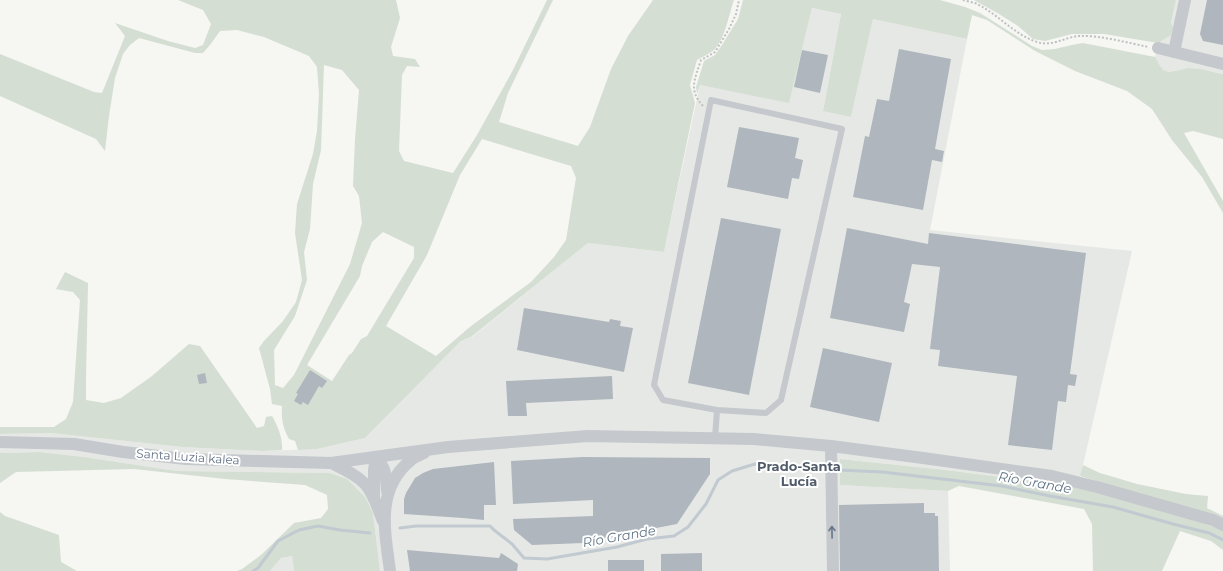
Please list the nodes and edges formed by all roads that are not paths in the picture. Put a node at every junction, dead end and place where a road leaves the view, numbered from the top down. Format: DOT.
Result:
graph roads {
  1 [pos="1185,0"];
  2 [pos="1158,48"];
  3 [pos="1174,52"];
  4 [pos="1223,64"];
  5 [pos="717,410"];
  6 [pos="715,438"];
  7 [pos="0,442"];
  8 [pos="830,446"];
  9 [pos="431,450"];
  10 [pos="376,457"];
  11 [pos="331,463"];
  12 [pos="387,497"];
  13 [pos="374,499"];
  14 [pos="384,524"];
  15 [pos="1223,525"];
  16 [pos="390,571"];
  17 [pos="833,571"];
  1 -- 3 [label="street"];
  2 -- 3 [label="street"];
  3 -- 4 [label="street"];
  5 -- 5 [label="lane"];
  5 -- 6 [label="lane"];
  6 -- 8 [label="street, Santa Luzia kalea"];
  6 -- 9 [label="street, Santa Luzia kalea"];
  7 -- 11 [label="street, Santa Luzia kalea"];
  8 -- 15 [label="street, Santa Luzia kalea"];
  17 -- 8 [label="street, one-way"];
  9 -- 10 [label="street, Santa Luzia kalea"];
  9 -- 12 [label="street"];
  10 -- 11 [label="street, Santa Luzia kalea"];
  10 -- 12 [label="street"];
  10 -- 13 [label="street"];
  11 -- 13 [label="street"];
  12 -- 14 [label="street"];
  13 -- 14 [label="street"];
  14 -- 16 [label="street"];
}
